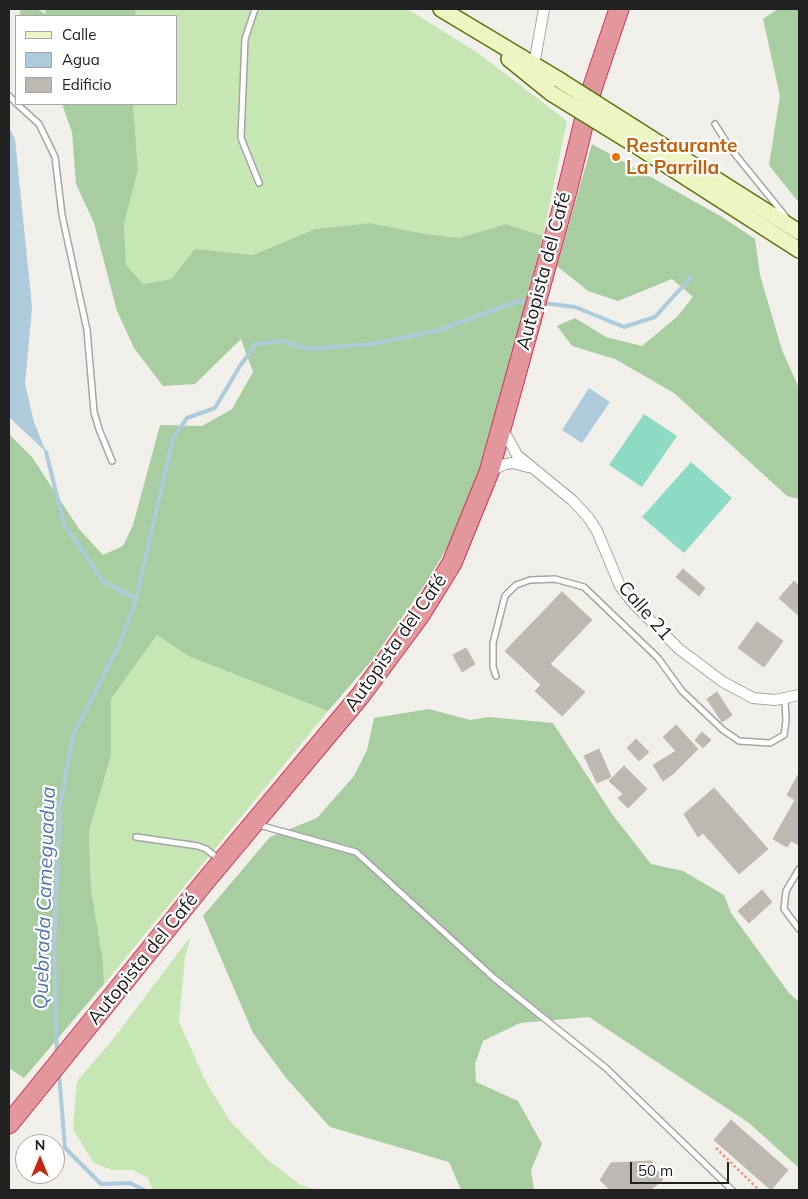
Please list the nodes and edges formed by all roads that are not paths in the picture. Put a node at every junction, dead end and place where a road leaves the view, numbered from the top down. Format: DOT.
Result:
graph roads {
  1 [pos="254,9"];
  2 [pos="441,9"];
  3 [pos="544,9"];
  4 [pos="618,9"];
  5 [pos="465,23"];
  6 [pos="534,65"];
  7 [pos="556,87"];
  8 [pos="19,105"];
  9 [pos="715,124"];
  10 [pos="632,135"];
  11 [pos="259,183"];
  12 [pos="796,230"];
  13 [pos="799,250"];
  14 [pos="502,426"];
  15 [pos="112,461"];
  16 [pos="532,468"];
  17 [pos="489,472"];
  18 [pos="496,676"];
  19 [pos="799,695"];
  20 [pos="785,699"];
  21 [pos="254,824"];
  22 [pos="136,837"];
  23 [pos="222,862"];
  24 [pos="799,869"];
  25 [pos="799,929"];
  26 [pos="9,1124"];
  27 [pos="732,1190"];
  1 -- 11 [label="lane"];
  2 -- 5 [label="main road"];
  3 -- 6 [label="street"];
  4 -- 14 [label="highway, Autopista del Café"];
  5 -- 6 [label="main road"];
  5 -- 7 [label="main road"];
  6 -- 7 [label="main road"];
  7 -- 10 [label="main road, bridge"];
  8 -- 15 [label="lane"];
  9 -- 12 [label="lane"];
  10 -- 12 [label="main road"];
  10 -- 13 [label="main road"];
  14 -- 16 [label="street, Calle 21"];
  14 -- 17 [label="highway, Autopista del Café"];
  16 -- 17 [label="street, Calle 21"];
  16 -- 20 [label="street, Calle 21"];
  17 -- 21 [label="highway, Autopista del Café"];
  18 -- 20 [label="lane"];
  19 -- 20 [label="street, Calle 21"];
  21 -- 23 [label="highway, Autopista del Café"];
  21 -- 27 [label="lane"];
  22 -- 23 [label="lane"];
  23 -- 26 [label="highway, Autopista del Café"];
  24 -- 25 [label="lane"];
}
